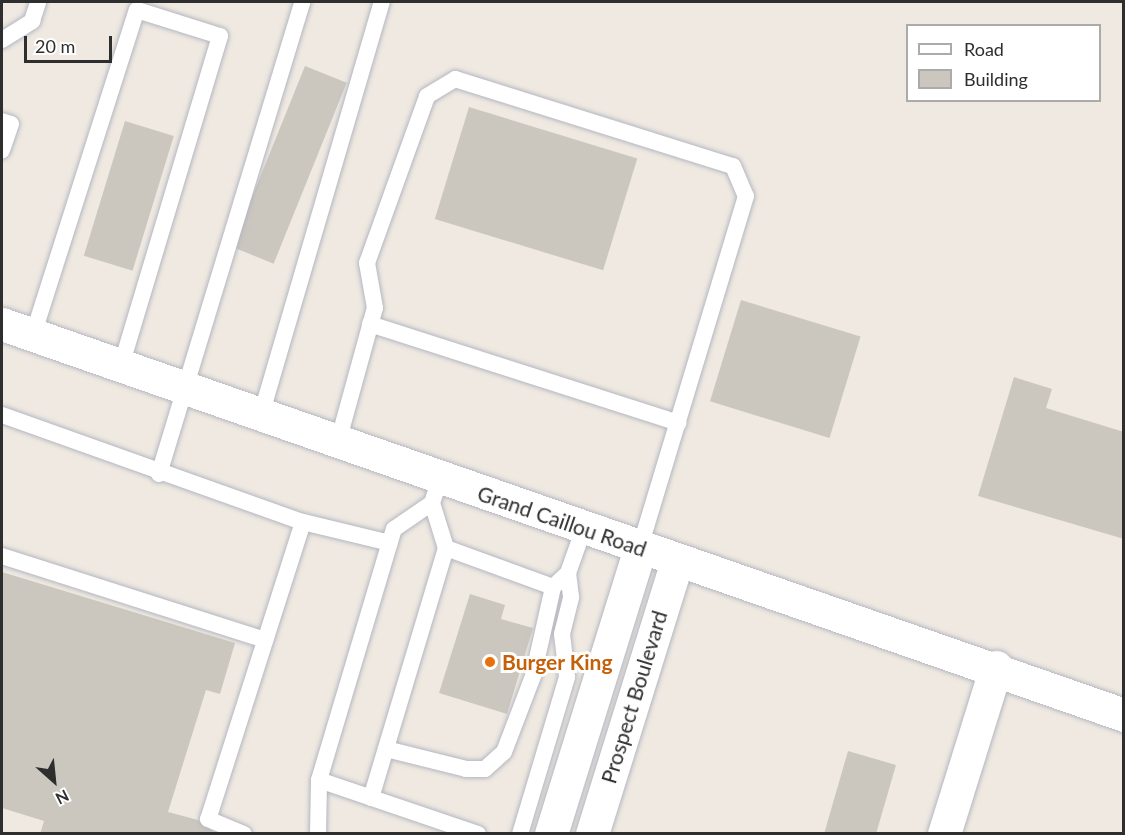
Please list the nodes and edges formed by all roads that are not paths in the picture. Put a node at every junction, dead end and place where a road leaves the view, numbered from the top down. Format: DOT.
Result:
graph roads {
  1 [pos="38,2"];
  2 [pos="302,2"];
  3 [pos="382,2"];
  4 [pos="2,40"];
  5 [pos="2,121"];
  6 [pos="2,150"];
  7 [pos="2,324"];
  8 [pos="370,324"];
  9 [pos="33,335"];
  10 [pos="121,366"];
  11 [pos="182,388"];
  12 [pos="2,415"];
  13 [pos="261,415"];
  14 [pos="678,423"];
  15 [pos="338,441"];
  16 [pos="159,474"];
  17 [pos="436,491"];
  18 [pos="303,522"];
  19 [pos="584,528"];
  20 [pos="390,543"];
  21 [pos="446,548"];
  22 [pos="640,548"];
  23 [pos="2,556"];
  24 [pos="677,561"];
  25 [pos="568,573"];
  26 [pos="553,586"];
  27 [pos="265,640"];
  28 [pos="996,668"];
  29 [pos="582,680"];
  30 [pos="1124,715"];
  31 [pos="386,748"];
  32 [pos="319,780"];
  33 [pos="371,798"];
  34 [pos="244,834"];
  35 [pos="318,834"];
  36 [pos="478,834"];
  37 [pos="520,834"];
  38 [pos="551,834"];
  39 [pos="592,834"];
  40 [pos="944,834"];
  1 -- 4 [label="lane"];
  2 -- 11 [label="lane"];
  3 -- 13 [label="lane"];
  5 -- 6 [label="lane"];
  7 -- 9 [label="main road, Grand Caillou Road"];
  8 -- 14 [label="lane"];
  8 -- 14 [label="lane"];
  8 -- 15 [label="lane"];
  9 -- 10 [label="main road, Grand Caillou Road"];
  9 -- 10 [label="lane"];
  10 -- 11 [label="main road, Grand Caillou Road"];
  11 -- 13 [label="main road, Grand Caillou Road"];
  11 -- 16 [label="lane"];
  12 -- 16 [label="lane"];
  13 -- 15 [label="main road, Grand Caillou Road"];
  14 -- 22 [label="lane"];
  15 -- 17 [label="main road, Grand Caillou Road"];
  16 -- 18 [label="lane"];
  17 -- 19 [label="main road, Grand Caillou Road"];
  17 -- 20 [label="lane"];
  17 -- 21 [label="lane"];
  18 -- 20 [label="lane"];
  18 -- 27 [label="lane"];
  19 -- 22 [label="main road, Grand Caillou Road"];
  19 -- 25 [label="lane"];
  20 -- 32 [label="lane"];
  21 -- 26 [label="lane"];
  21 -- 31 [label="lane"];
  22 -- 24 [label="main road, Grand Caillou Road"];
  22 -- 29 [label="main road, Prospect Boulevard"];
  23 -- 27 [label="lane"];
  24 -- 28 [label="main road, Grand Caillou Road"];
  24 -- 39 [label="main road, Prospect Boulevard"];
  25 -- 26 [label="lane"];
  25 -- 29 [label="lane"];
  26 -- 31 [label="lane"];
  27 -- 34 [label="lane"];
  28 -- 30 [label="main road, Grand Caillou Road"];
  28 -- 40 [label="main road"];
  29 -- 37 [label="lane"];
  29 -- 38 [label="main road, Prospect Boulevard"];
  31 -- 33 [label="lane"];
  32 -- 33 [label="lane"];
  32 -- 35 [label="lane"];
  33 -- 36 [label="lane"];
}
